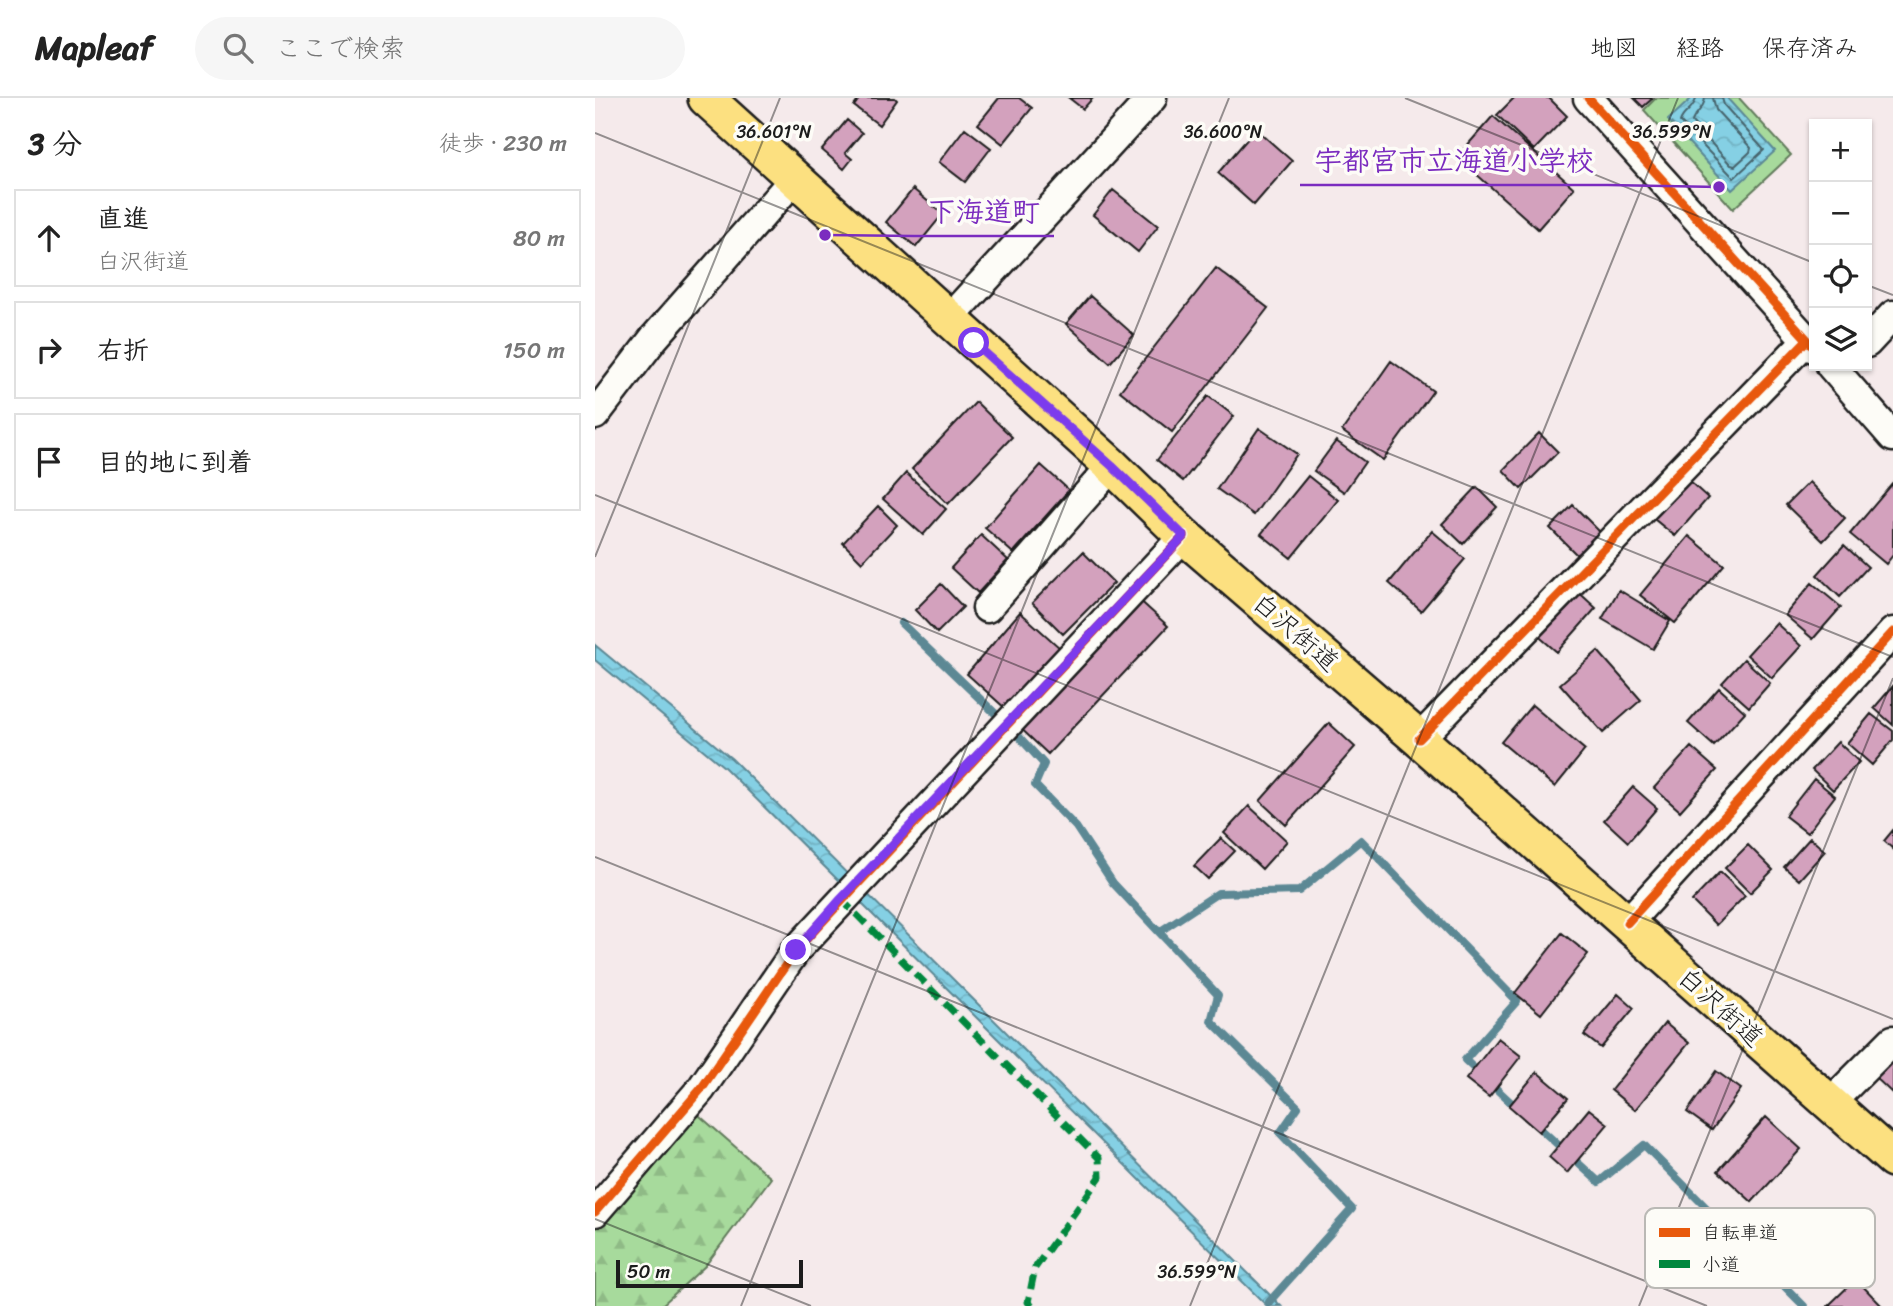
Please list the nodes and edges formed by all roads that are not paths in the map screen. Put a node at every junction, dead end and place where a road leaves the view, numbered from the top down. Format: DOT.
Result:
graph roads {
  1 [pos="706,98"];
  2 [pos="1152,98"];
  3 [pos="1588,98"];
  4 [pos="794,179"];
  5 [pos="1893,316"];
  6 [pos="948,320"];
  7 [pos="1872,338"];
  8 [pos="1809,342"];
  9 [pos="1809,346"];
  10 [pos="1840,371"];
  11 [pos="595,415"];
  12 [pos="1893,437"];
  13 [pos="1112,466"];
  14 [pos="1184,536"];
  15 [pos="987,608"];
  16 [pos="1893,632"];
  17 [pos="1419,739"];
  18 [pos="1627,923"];
  19 [pos="1893,1040"];
  20 [pos="1830,1103"];
  21 [pos="1893,1159"];
  22 [pos="595,1212"];
  1 -- 4 [label="main road, 白沢街道"];
  2 -- 6 [label="street"];
  3 -- 8 [label="street"];
  4 -- 6 [label="main road, 白沢街道"];
  4 -- 11 [label="street"];
  5 -- 7 [label="street"];
  6 -- 13 [label="main road, 白沢街道"];
  9 -- 17 [label="street"];
  10 -- 12 [label="street"];
  13 -- 14 [label="main road, 白沢街道"];
  13 -- 15 [label="street"];
  14 -- 17 [label="main road, 白沢街道"];
  14 -- 22 [label="street"];
  16 -- 18 [label="street"];
  17 -- 18 [label="main road, 白沢街道"];
  18 -- 20 [label="main road, 白沢街道"];
  19 -- 20 [label="street"];
  20 -- 21 [label="main road, 白沢街道"];
}
